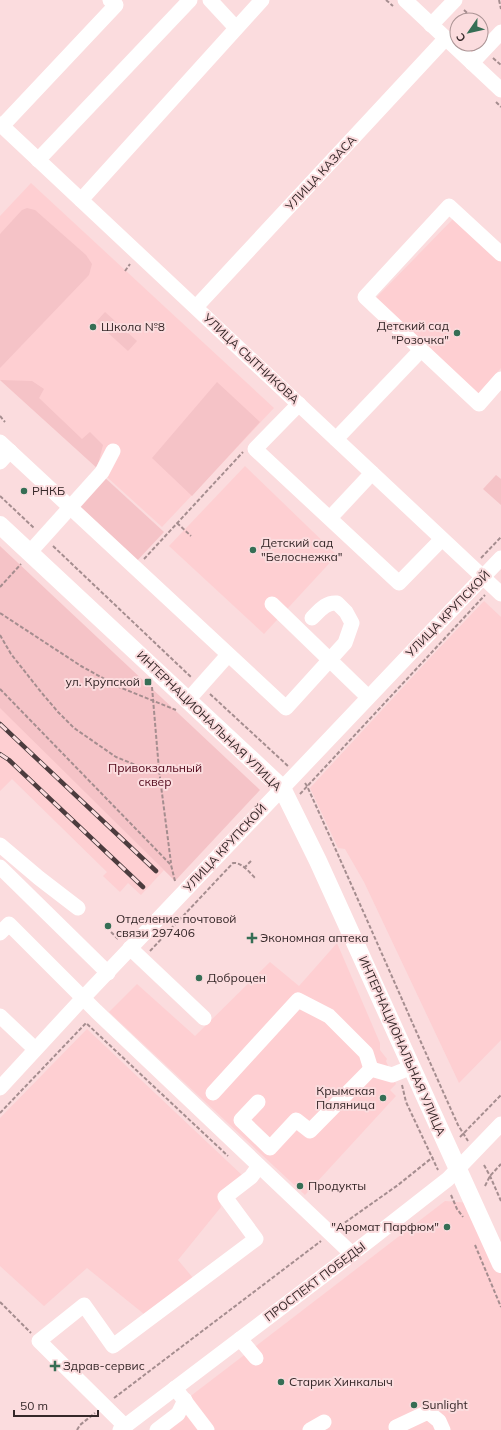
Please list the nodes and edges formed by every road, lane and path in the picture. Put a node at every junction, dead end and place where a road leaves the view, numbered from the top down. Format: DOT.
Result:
graph roads {
  1 [pos="190,0"];
  2 [pos="210,0"];
  3 [pos="262,0"];
  4 [pos="405,0"];
  5 [pos="455,0"];
  6 [pos="499,0"];
  7 [pos="115,2"];
  8 [pos="501,8"];
  9 [pos="431,25"];
  10 [pos="236,28"];
  11 [pos="501,32"];
  12 [pos="446,38"];
  13 [pos="472,63"];
  14 [pos="501,90"];
  15 [pos="1,125"];
  16 [pos="38,160"];
  17 [pos="81,200"];
  18 [pos="501,254"];
  19 [pos="130,264"];
  20 [pos="125,271"];
  21 [pos="196,307"];
  22 [pos="421,350"];
  23 [pos="501,379"];
  24 [pos="299,404"];
  25 [pos="0,416"];
  26 [pos="5,422"];
  27 [pos="336,439"];
  28 [pos="247,448"];
  29 [pos="3,451"];
  30 [pos="113,452"];
  31 [pos="372,473"];
  32 [pos="71,508"];
  33 [pos="330,518"];
  34 [pos="177,523"];
  35 [pos="0,524"];
  36 [pos="191,536"];
  37 [pos="442,538"];
  38 [pos="26,558"];
  39 [pos="501,558"];
  40 [pos="136,568"];
  41 [pos="483,578"];
  42 [pos="0,587"];
  43 [pos="501,594"];
  44 [pos="272,604"];
  45 [pos="0,613"];
  46 [pos="312,618"];
  47 [pos="0,635"];
  48 [pos="228,655"];
  49 [pos="329,660"];
  50 [pos="152,684"];
  51 [pos="0,689"];
  52 [pos="368,697"];
  53 [pos="152,702"];
  54 [pos="183,706"];
  55 [pos="159,770"];
  56 [pos="282,788"];
  57 [pos="0,845"];
  58 [pos="251,861"];
  59 [pos="171,865"];
  60 [pos="0,867"];
  61 [pos="244,868"];
  62 [pos="256,879"];
  63 [pos="176,884"];
  64 [pos="78,908"];
  65 [pos="111,932"];
  66 [pos="0,933"];
  67 [pos="126,945"];
  68 [pos="142,959"];
  69 [pos="108,973"];
  70 [pos="83,998"];
  71 [pos="0,1016"];
  72 [pos="204,1018"];
  73 [pos="35,1049"];
  74 [pos="412,1067"];
  75 [pos="371,1069"];
  76 [pos="402,1085"];
  77 [pos="0,1088"];
  78 [pos="213,1093"];
  79 [pos="501,1095"];
  80 [pos="258,1102"];
  81 [pos="0,1113"];
  82 [pos="501,1124"];
  83 [pos="460,1137"];
  84 [pos="436,1154"];
  85 [pos="228,1156"];
  86 [pos="433,1157"];
  87 [pos="501,1164"];
  88 [pos="259,1166"];
  89 [pos="484,1166"];
  90 [pos="458,1169"];
  91 [pos="438,1171"];
  92 [pos="490,1176"];
  93 [pos="484,1186"];
  94 [pos="451,1195"];
  95 [pos="500,1197"];
  96 [pos="501,1201"];
  97 [pos="464,1218"];
  98 [pos="330,1234"];
  99 [pos="472,1238"];
  100 [pos="352,1254"];
  101 [pos="501,1262"];
  102 [pos="0,1302"];
  103 [pos="501,1307"];
  104 [pos="240,1339"];
  105 [pos="39,1341"];
  106 [pos="256,1358"];
  107 [pos="176,1388"];
  108 [pos="185,1400"];
  109 [pos="104,1406"];
  110 [pos="324,1422"];
  111 [pos="122,1428"];
  112 [pos="77,1430"];
  113 [pos="157,1430"];
  114 [pos="208,1430"];
  115 [pos="310,1430"];
  116 [pos="397,1430"];
  117 [pos="443,1430"];
  1 -- 16 [label="street"];
  2 -- 10 [label="street"];
  3 -- 10 [label="street"];
  4 -- 9 [label="street"];
  5 -- 9 [label="street"];
  6 -- 8 [label="path"];
  7 -- 15 [label="street"];
  9 -- 12 [label="street"];
  10 -- 17 [label="street"];
  11 -- 13 [label="street"];
  12 -- 13 [label="street"];
  12 -- 21 [label="street, УЛИЦА КАЗАСА"];
  13 -- 14 [label="street"];
  15 -- 16 [label="street, УЛИЦА СЫТНИКОВА"];
  16 -- 17 [label="street, УЛИЦА СЫТНИКОВА"];
  17 -- 21 [label="street, УЛИЦА СЫТНИКОВА"];
  18 -- 22 [label="street"];
  19 -- 20 [label="path"];
  21 -- 24 [label="street, УЛИЦА СЫТНИКОВА"];
  22 -- 23 [label="street"];
  22 -- 27 [label="street"];
  24 -- 27 [label="street, УЛИЦА СЫТНИКОВА"];
  24 -- 33 [label="street"];
  25 -- 26 [label="path"];
  27 -- 31 [label="street, УЛИЦА СЫТНИКОВА"];
  28 -- 34 [label="path"];
  29 -- 32 [label="street"];
  30 -- 32 [label="street"];
  31 -- 33 [label="street"];
  31 -- 37 [label="street, УЛИЦА СЫТНИКОВА"];
  32 -- 38 [label="street"];
  32 -- 40 [label="street"];
  33 -- 37 [label="street"];
  34 -- 36 [label="path"];
  34 -- 40 [label="path"];
  35 -- 38 [label="main road, ИНТЕРНАЦИОНАЛЬНАЯ УЛИЦА"];
  37 -- 41 [label="street, УЛИЦА СЫТНИКОВА"];
  38 -- 42 [label="path"];
  38 -- 54 [label="main road, ИНТЕРНАЦИОНАЛЬНАЯ УЛИЦА"];
  39 -- 41 [label="street, УЛИЦА КРУПСКОЙ"];
  40 -- 48 [label="street"];
  41 -- 43 [label="street, УЛИЦА СЫТНИКОВА"];
  41 -- 52 [label="street, УЛИЦА КРУПСКОЙ"];
  44 -- 49 [label="street"];
  45 -- 53 [label="path"];
  46 -- 49 [label="street"];
  47 -- 55 [label="path"];
  48 -- 49 [label="street"];
  48 -- 54 [label="street"];
  49 -- 52 [label="street"];
  50 -- 53 [label="path"];
  51 -- 59 [label="path"];
  52 -- 56 [label="street, УЛИЦА КРУПСКОЙ"];
  53 -- 54 [label="path"];
  53 -- 55 [label="path"];
  54 -- 56 [label="main road, ИНТЕРНАЦИОНАЛЬНАЯ УЛИЦА"];
  55 -- 59 [label="path"];
  56 -- 67 [label="street, УЛИЦА КРУПСКОЙ"];
  56 -- 74 [label="main road, ИНТЕРНАЦИОНАЛЬНАЯ УЛИЦА"];
  57 -- 64 [label="street"];
  58 -- 61 [label="path"];
  59 -- 63 [label="path"];
  60 -- 69 [label="street"];
  61 -- 62 [label="path"];
  61 -- 68 [label="path"];
  65 -- 67 [label="path"];
  66 -- 70 [label="street"];
  67 -- 68 [label="street"];
  67 -- 69 [label="street, УЛИЦА КРУПСКОЙ"];
  68 -- 72 [label="street"];
  69 -- 70 [label="street, УЛИЦА КРУПСКОЙ"];
  70 -- 73 [label="street, УЛИЦА КРУПСКОЙ"];
  70 -- 88 [label="street"];
  71 -- 73 [label="street"];
  73 -- 77 [label="street, УЛИЦА КРУПСКОЙ"];
  74 -- 75 [label="street"];
  74 -- 90 [label="main road, ИНТЕРНАЦИОНАЛЬНАЯ УЛИЦА"];
  75 -- 78 [label="street"];
  75 -- 80 [label="street"];
  76 -- 86 [label="path"];
  79 -- 83 [label="path"];
  81 -- 85 [label="path"];
  82 -- 90 [label="street, ПРОСПЕКТ ПОБЕДЫ"];
  84 -- 86 [label="path"];
  86 -- 91 [label="path"];
  86 -- 98 [label="path"];
  87 -- 92 [label="path"];
  88 -- 98 [label="street"];
  88 -- 105 [label="street"];
  89 -- 92 [label="path"];
  90 -- 100 [label="street, ПРОСПЕКТ ПОБЕДЫ"];
  90 -- 101 [label="main road, ИНТЕРНАЦИОНАЛЬНАЯ УЛИЦА"];
  92 -- 93 [label="path"];
  92 -- 95 [label="path"];
  94 -- 97 [label="path"];
  95 -- 96 [label="path"];
  98 -- 100 [label="street"];
  98 -- 109 [label="path"];
  99 -- 103 [label="path"];
  100 -- 104 [label="street, ПРОСПЕКТ ПОБЕДЫ"];
  102 -- 105 [label="path"];
  104 -- 106 [label="street"];
  104 -- 107 [label="street, ПРОСПЕКТ ПОБЕДЫ"];
  105 -- 109 [label="street"];
  107 -- 108 [label="street"];
  107 -- 111 [label="street, ПРОСПЕКТ ПОБЕДЫ"];
  108 -- 113 [label="street"];
  108 -- 114 [label="street"];
  109 -- 111 [label="street"];
  109 -- 112 [label="path"];
  110 -- 115 [label="street"];
  116 -- 117 [label="street"];
}
